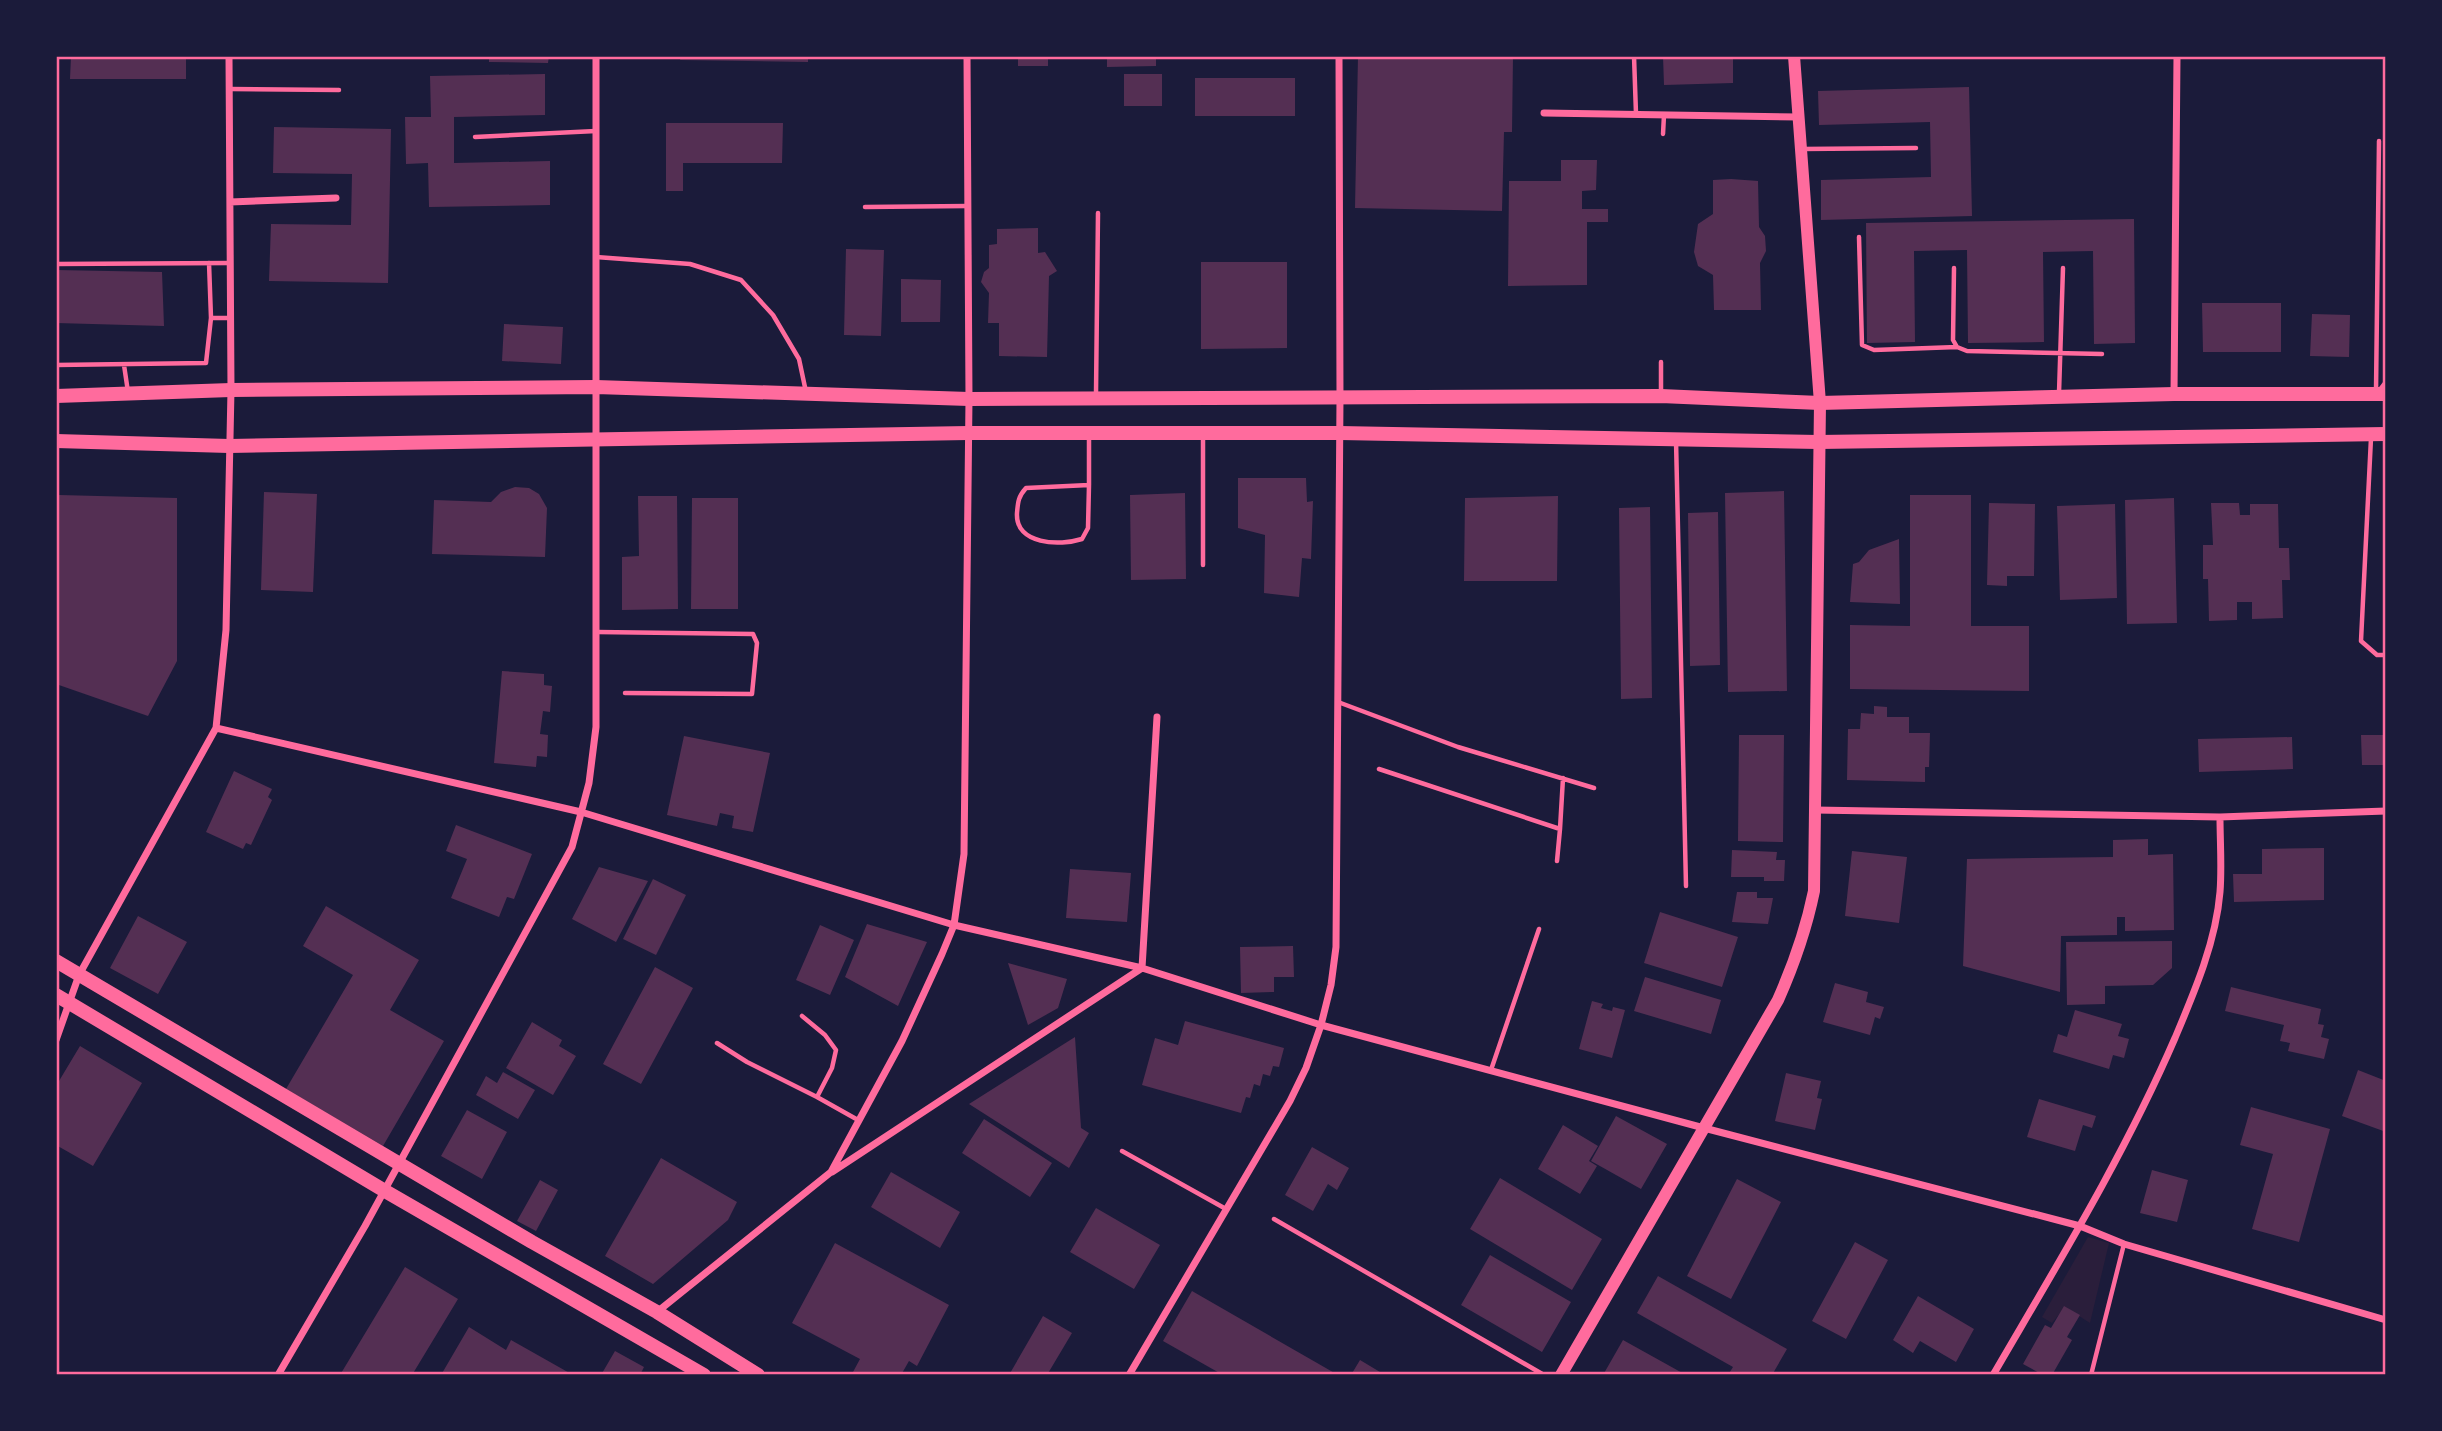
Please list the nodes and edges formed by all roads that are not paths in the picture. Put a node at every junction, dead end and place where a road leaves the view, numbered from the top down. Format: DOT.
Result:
graph roads {
  1 [pos="229,56"];
  2 [pos="596,56"];
  3 [pos="967,56"];
  4 [pos="1339,56"];
  5 [pos="1634,56"];
  6 [pos="1794,56"];
  7 [pos="2177,56"];
  8 [pos="230,89"];
  9 [pos="340,90"];
  10 [pos="1544,113"];
  11 [pos="1636,114"];
  12 [pos="1664,115"];
  13 [pos="1798,117"];
  14 [pos="596,131"];
  15 [pos="1663,135"];
  16 [pos="475,137"];
  17 [pos="2379,141"];
  18 [pos="1916,148"];
  19 [pos="1801,149"];
  20 [pos="336,198"];
  21 [pos="230,202"];
  22 [pos="968,206"];
  23 [pos="865,207"];
  24 [pos="1098,213"];
  25 [pos="1859,237"];
  26 [pos="596,257"];
  27 [pos="209,262"];
  28 [pos="231,263"];
  29 [pos="56,264"];
  30 [pos="1954,268"];
  31 [pos="2063,268"];
  32 [pos="211,318"];
  33 [pos="231,318"];
  34 [pos="1957,346"];
  35 [pos="2060,354"];
  36 [pos="2102,354"];
  37 [pos="1661,362"];
  38 [pos="56,365"];
  39 [pos="124,366"];
  40 [pos="2386,382"];
  41 [pos="596,387"];
  42 [pos="231,390"];
  43 [pos="128,393"];
  44 [pos="807,393"];
  45 [pos="2174,394"];
  46 [pos="2381,394"];
  47 [pos="56,396"];
  48 [pos="1661,396"];
  49 [pos="2059,397"];
  50 [pos="1096,398"];
  51 [pos="1340,398"];
  52 [pos="969,399"];
  53 [pos="1820,403"];
  54 [pos="968,433"];
  55 [pos="1089,433"];
  56 [pos="1203,433"];
  57 [pos="1340,433"];
  58 [pos="2378,434"];
  59 [pos="596,438"];
  60 [pos="1676,439"];
  61 [pos="56,441"];
  62 [pos="1818,442"];
  63 [pos="229,446"];
  64 [pos="1088,485"];
  65 [pos="1203,565"];
  66 [pos="596,632"];
  67 [pos="2386,655"];
  68 [pos="625,693"];
  69 [pos="1338,702"];
  70 [pos="1157,717"];
  71 [pos="216,728"];
  72 [pos="1379,769"];
  73 [pos="1563,778"];
  74 [pos="1594,788"];
  75 [pos="1815,810"];
  76 [pos="2386,811"];
  77 [pos="581,812"];
  78 [pos="2220,817"];
  79 [pos="1560,829"];
  80 [pos="1557,861"];
  81 [pos="1686,886"];
  82 [pos="954,925"];
  83 [pos="1539,929"];
  84 [pos="56,961"];
  85 [pos="1142,968"];
  86 [pos="79,975"];
  87 [pos="62,999"];
  88 [pos="802,1016"];
  89 [pos="1321,1025"];
  90 [pos="56,1040"];
  91 [pos="717,1044"];
  92 [pos="1491,1070"];
  93 [pos="817,1097"];
  94 [pos="859,1121"];
  95 [pos="1704,1128"];
  96 [pos="1122,1152"];
  97 [pos="400,1162"];
  98 [pos="831,1172"];
  99 [pos="384,1191"];
  100 [pos="1226,1209"];
  101 [pos="1274,1219"];
  102 [pos="2081,1226"];
  103 [pos="2124,1244"];
  104 [pos="657,1312"];
  105 [pos="2386,1320"];
  106 [pos="278,1375"];
  107 [pos="704,1375"];
  108 [pos="758,1375"];
  109 [pos="1129,1375"];
  110 [pos="1544,1375"];
  111 [pos="1561,1375"];
  112 [pos="1993,1375"];
  113 [pos="2091,1375"];
  1 -- 8 [label="street"];
  2 -- 14 [label="street"];
  3 -- 22 [label="street"];
  4 -- 51 [label="street"];
  5 -- 11 [label="lane"];
  6 -- 13 [label="street"];
  7 -- 45 [label="street"];
  8 -- 9 [label="lane"];
  8 -- 21 [label="street"];
  10 -- 11 [label="street"];
  11 -- 12 [label="street"];
  12 -- 13 [label="street"];
  12 -- 15 [label="lane"];
  13 -- 19 [label="street"];
  14 -- 16 [label="lane"];
  14 -- 26 [label="street"];
  17 -- 46 [label="lane"];
  18 -- 19 [label="lane"];
  19 -- 53 [label="street"];
  20 -- 21 [label="street"];
  21 -- 28 [label="street"];
  22 -- 23 [label="lane"];
  22 -- 52 [label="street"];
  24 -- 50 [label="lane"];
  25 -- 34 [label="lane"];
  26 -- 41 [label="street"];
  26 -- 44 [label="lane"];
  27 -- 28 [label="lane"];
  27 -- 29 [label="lane"];
  27 -- 32 [label="lane"];
  28 -- 33 [label="street"];
  30 -- 34 [label="lane"];
  31 -- 35 [label="lane"];
  32 -- 33 [label="lane"];
  32 -- 39 [label="lane"];
  33 -- 42 [label="street"];
  34 -- 35 [label="lane"];
  35 -- 36 [label="lane"];
  35 -- 49 [label="lane"];
  37 -- 48 [label="lane"];
  38 -- 39 [label="lane"];
  39 -- 43 [label="lane"];
  40 -- 46 [label="lane"];
  41 -- 42 [label="main road"];
  41 -- 44 [label="main road"];
  41 -- 59 [label="street"];
  42 -- 43 [label="main road"];
  42 -- 63 [label="street"];
  43 -- 47 [label="main road"];
  44 -- 52 [label="main road"];
  45 -- 46 [label="main road"];
  45 -- 49 [label="main road"];
  48 -- 51 [label="main road"];
  48 -- 53 [label="main road"];
  49 -- 53 [label="main road"];
  50 -- 51 [label="main road"];
  50 -- 52 [label="main road"];
  51 -- 57 [label="street"];
  52 -- 54 [label="street"];
  53 -- 62 [label="street"];
  54 -- 55 [label="main road"];
  54 -- 59 [label="main road"];
  54 -- 82 [label="street"];
  55 -- 56 [label="main road"];
  55 -- 64 [label="lane"];
  56 -- 57 [label="main road"];
  56 -- 65 [label="lane"];
  57 -- 60 [label="main road"];
  57 -- 69 [label="street"];
  58 -- 62 [label="main road"];
  58 -- 67 [label="lane"];
  59 -- 63 [label="main road"];
  59 -- 66 [label="street"];
  60 -- 62 [label="main road"];
  60 -- 81 [label="lane"];
  61 -- 63 [label="main road"];
  62 -- 75 [label="street"];
  63 -- 71 [label="street"];
  64 -- 64 [label="lane"];
  66 -- 68 [label="lane"];
  66 -- 77 [label="street"];
  69 -- 73 [label="lane"];
  69 -- 89 [label="street"];
  70 -- 85 [label="street"];
  71 -- 77 [label="street"];
  71 -- 86 [label="street"];
  72 -- 79 [label="lane"];
  73 -- 74 [label="lane"];
  73 -- 79 [label="lane"];
  75 -- 78 [label="street"];
  75 -- 95 [label="street"];
  76 -- 78 [label="street"];
  77 -- 82 [label="street"];
  77 -- 97 [label="street"];
  78 -- 102 [label="street"];
  79 -- 80 [label="lane"];
  82 -- 85 [label="street"];
  82 -- 94 [label="street"];
  83 -- 92 [label="lane"];
  84 -- 86 [label="main road"];
  85 -- 89 [label="street"];
  85 -- 98 [label="street"];
  86 -- 87 [label="street"];
  86 -- 97 [label="main road"];
  87 -- 90 [label="street"];
  87 -- 99 [label="main road"];
  88 -- 93 [label="lane"];
  89 -- 92 [label="street"];
  89 -- 100 [label="street"];
  91 -- 93 [label="lane"];
  92 -- 95 [label="street"];
  93 -- 94 [label="lane"];
  94 -- 98 [label="street"];
  95 -- 102 [label="street"];
  95 -- 111 [label="street"];
  96 -- 100 [label="lane"];
  97 -- 99 [label="street"];
  97 -- 104 [label="main road"];
  98 -- 104 [label="street"];
  99 -- 106 [label="street"];
  99 -- 107 [label="main road"];
  100 -- 109 [label="street"];
  101 -- 110 [label="lane"];
  102 -- 103 [label="street"];
  102 -- 112 [label="street"];
  103 -- 105 [label="street"];
  103 -- 113 [label="lane"];
  104 -- 108 [label="main road"];
}
